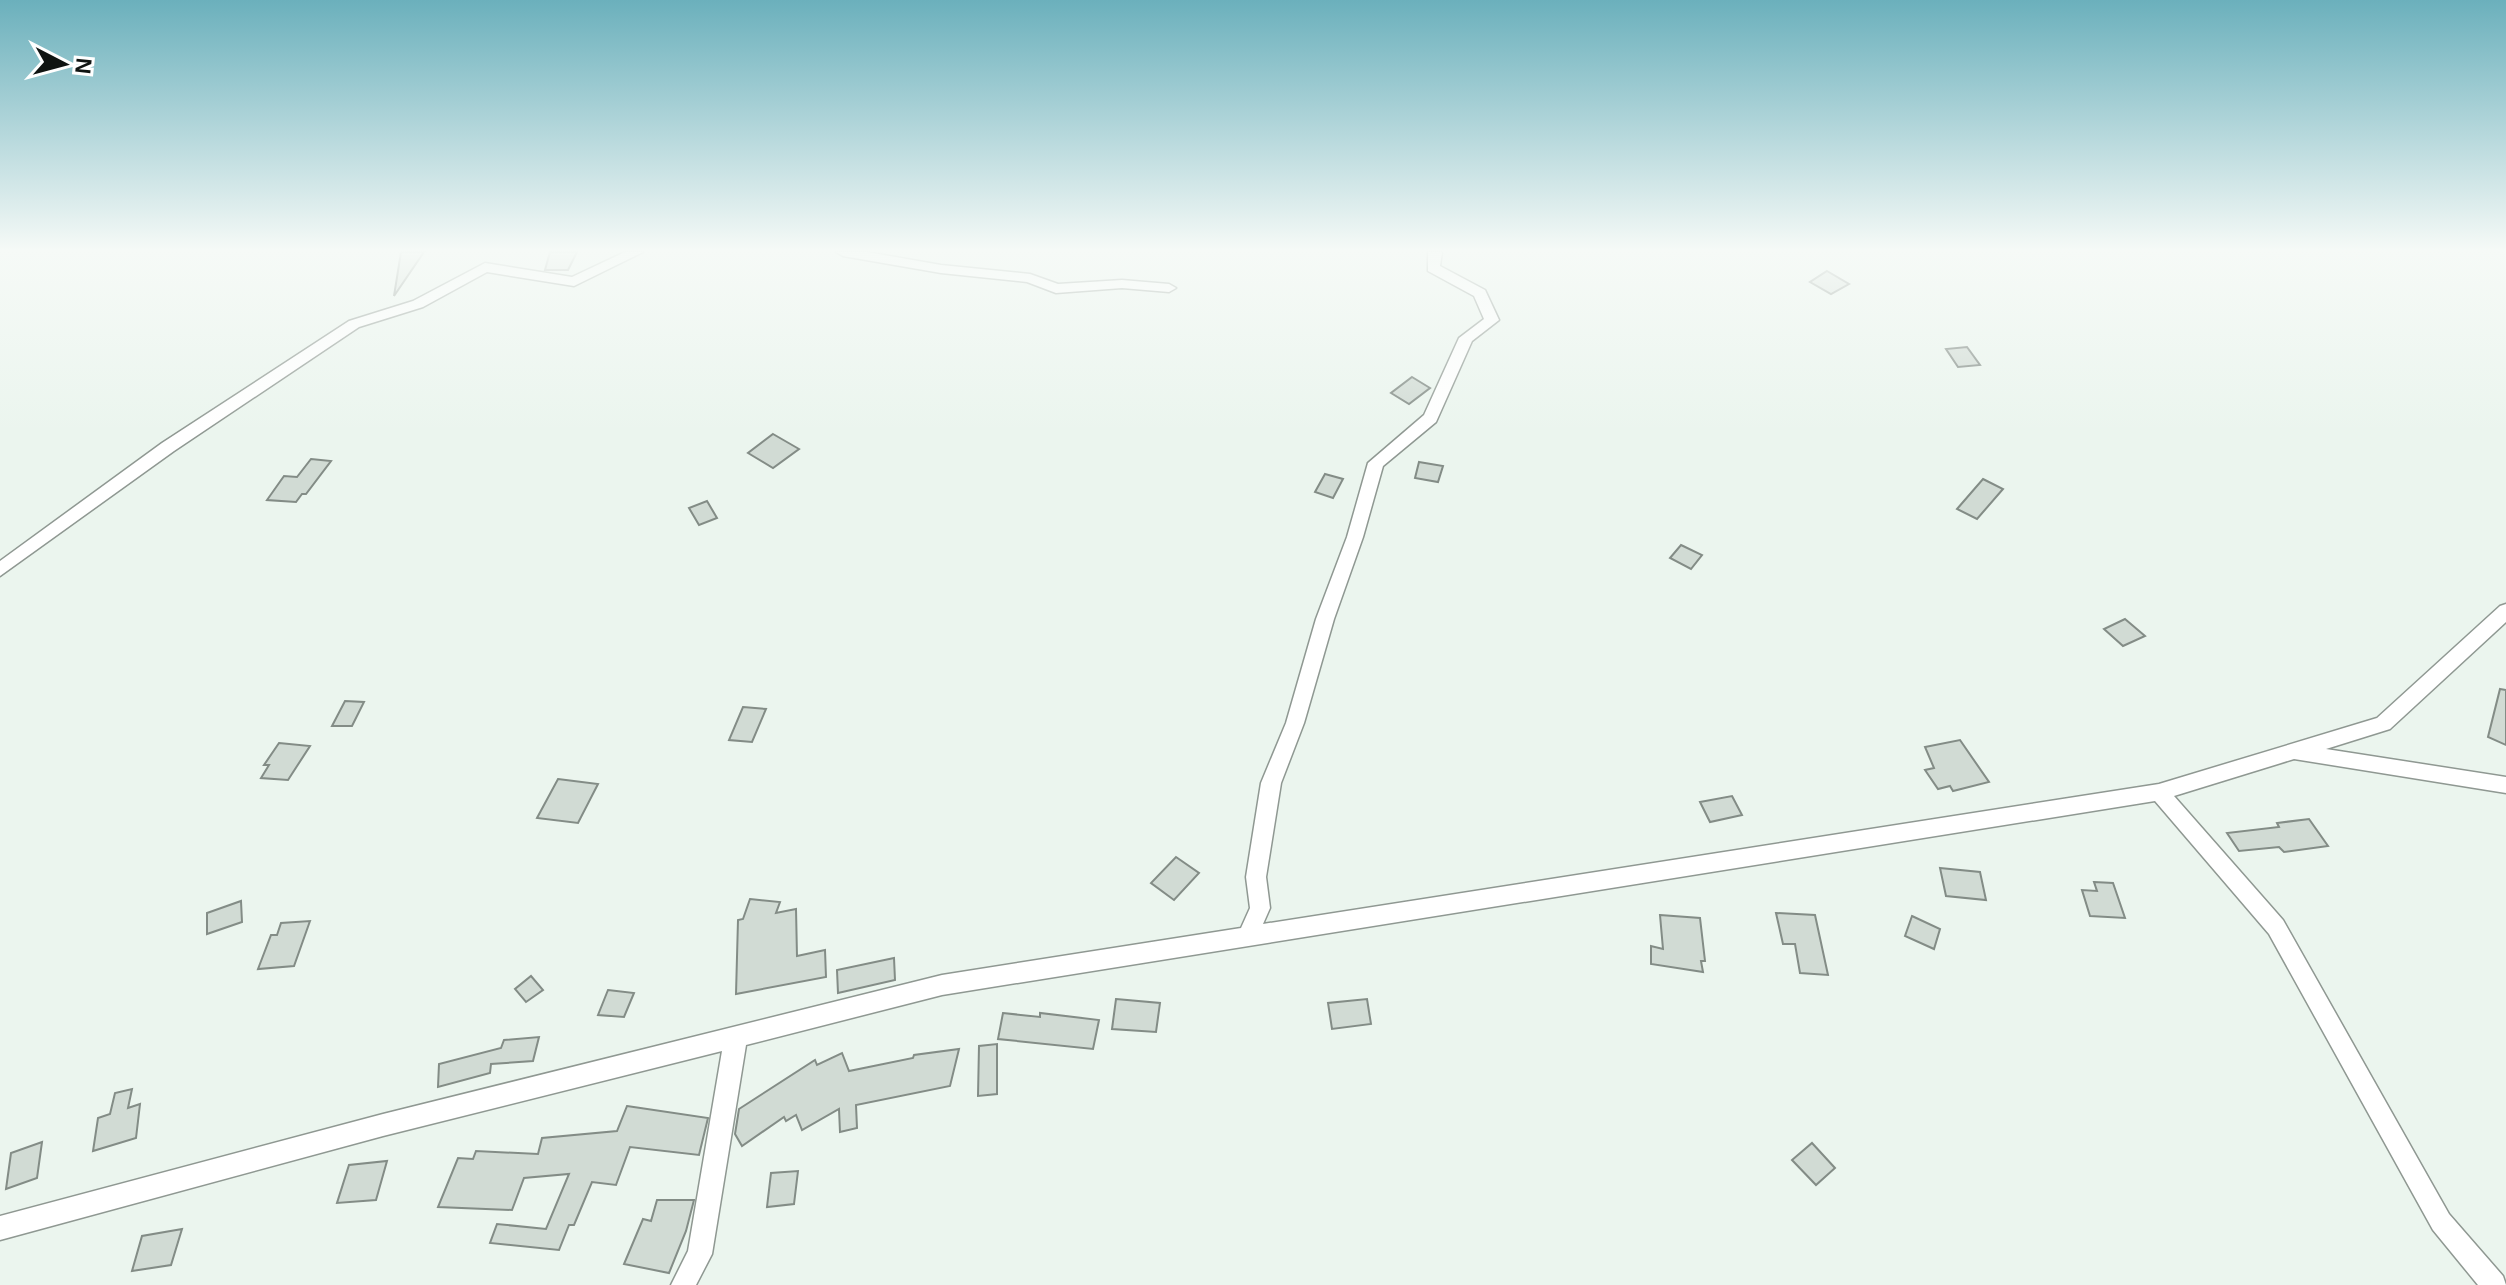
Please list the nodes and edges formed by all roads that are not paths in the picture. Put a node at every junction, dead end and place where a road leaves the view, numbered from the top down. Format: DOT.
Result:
graph roads {
  1 [pos="393,312"];
  2 [pos="1488,312"];
  3 [pos="0,570"];
  4 [pos="2506,611"];
  5 [pos="2292,752"];
  6 [pos="2506,785"];
  7 [pos="2159,792"];
  8 [pos="1248,936"];
  9 [pos="736,1036"];
  10 [pos="0,1228"];
  11 [pos="683,1285"];
  12 [pos="2494,1285"];
  1 -- 3 [label="street"];
  2 -- 8 [label="street"];
  4 -- 5 [label="street"];
  5 -- 6 [label="street"];
  5 -- 7 [label="street"];
  7 -- 8 [label="street"];
  7 -- 12 [label="street"];
  8 -- 9 [label="street"];
  9 -- 10 [label="street"];
  9 -- 11 [label="street"];
}
